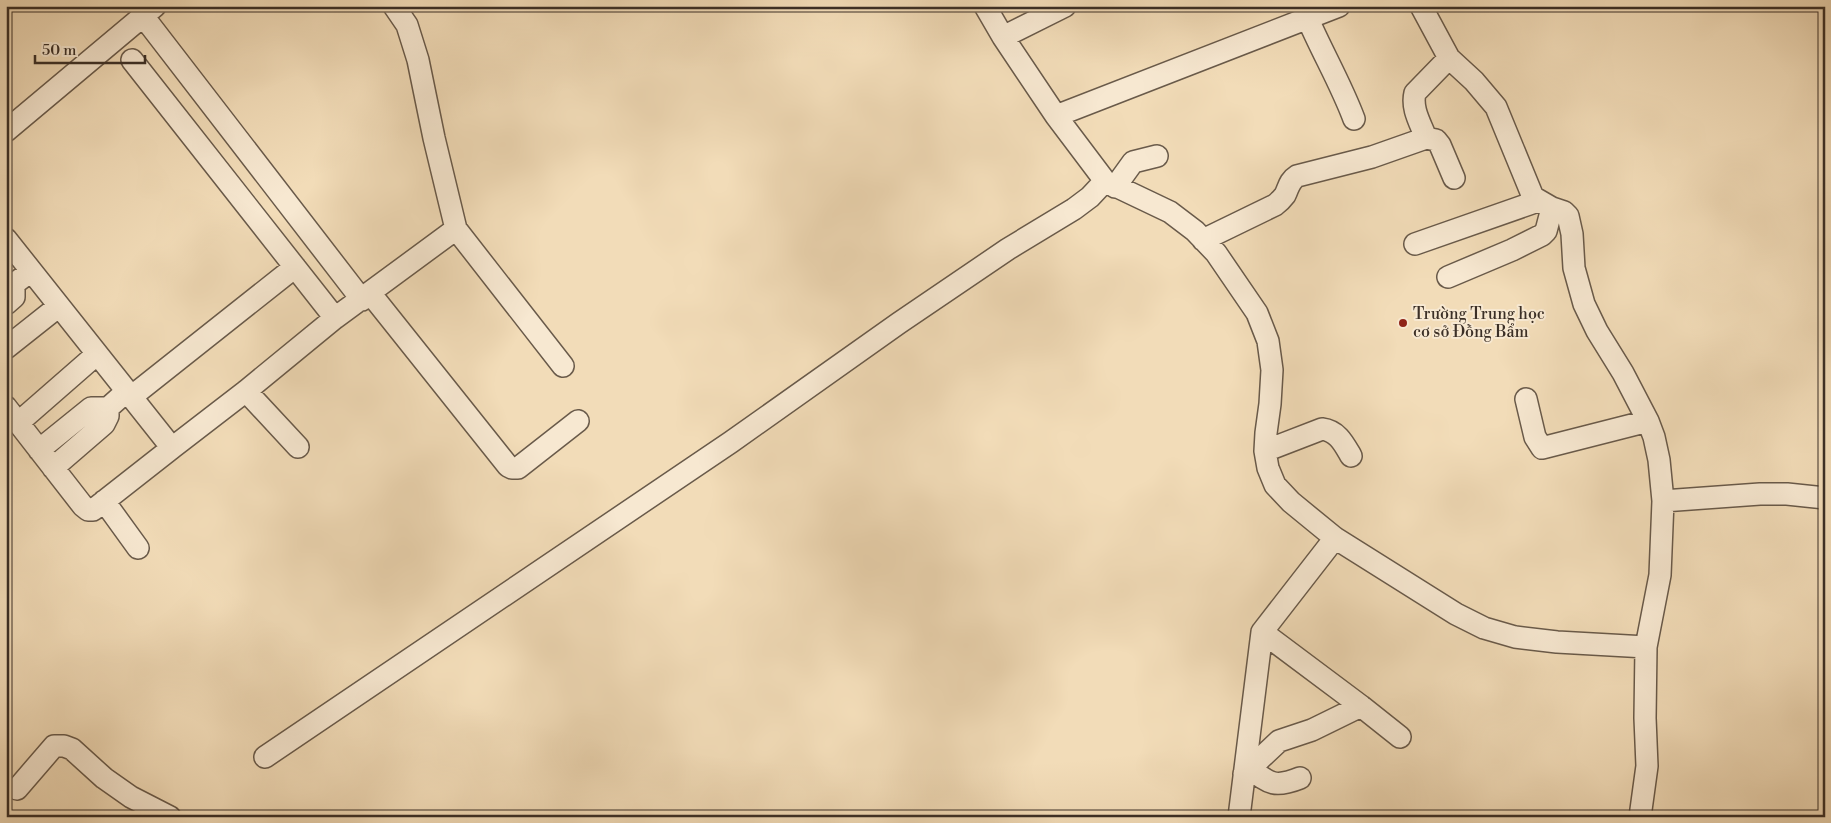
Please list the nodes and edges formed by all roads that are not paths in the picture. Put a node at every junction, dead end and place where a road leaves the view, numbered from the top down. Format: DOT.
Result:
graph roads {
  1 [pos="394,6"];
  2 [pos="985,6"];
  3 [pos="1065,6"];
  4 [pos="1339,6"];
  5 [pos="1421,6"];
  6 [pos="149,11"];
  7 [pos="1307,17"];
  8 [pos="1003,37"];
  9 [pos="1449,58"];
  10 [pos="132,60"];
  11 [pos="1056,116"];
  12 [pos="1354,119"];
  13 [pos="6,131"];
  14 [pos="1426,138"];
  15 [pos="1157,156"];
  16 [pos="1454,178"];
  17 [pos="1110,184"];
  18 [pos="1545,204"];
  19 [pos="456,229"];
  20 [pos="6,239"];
  21 [pos="1203,240"];
  22 [pos="1415,244"];
  23 [pos="295,267"];
  24 [pos="31,270"];
  25 [pos="1448,277"];
  26 [pos="9,290"];
  27 [pos="366,296"];
  28 [pos="59,306"];
  29 [pos="335,318"];
  30 [pos="6,348"];
  31 [pos="98,354"];
  32 [pos="563,366"];
  33 [pos="246,391"];
  34 [pos="129,394"];
  35 [pos="1526,399"];
  36 [pos="108,408"];
  37 [pos="12,415"];
  38 [pos="578,422"];
  39 [pos="1648,422"];
  40 [pos="298,447"];
  41 [pos="172,448"];
  42 [pos="39,450"];
  43 [pos="1265,451"];
  44 [pos="1351,456"];
  45 [pos="53,468"];
  46 [pos="1825,498"];
  47 [pos="104,501"];
  48 [pos="1663,501"];
  49 [pos="1335,538"];
  50 [pos="138,548"];
  51 [pos="1262,632"];
  52 [pos="1646,647"];
  53 [pos="1361,706"];
  54 [pos="1400,737"];
  55 [pos="265,757"];
  56 [pos="1247,771"];
  57 [pos="1300,778"];
  58 [pos="17,789"];
  59 [pos="170,817"];
  60 [pos="1239,817"];
  61 [pos="1640,817"];
  1 -- 19 [label="street"];
  2 -- 8 [label="street"];
  3 -- 8 [label="street"];
  4 -- 7 [label="street"];
  5 -- 9 [label="street"];
  6 -- 13 [label="street"];
  6 -- 27 [label="street"];
  7 -- 11 [label="street"];
  7 -- 12 [label="street"];
  8 -- 11 [label="street"];
  9 -- 14 [label="street"];
  9 -- 18 [label="street"];
  10 -- 23 [label="street"];
  11 -- 17 [label="street"];
  14 -- 16 [label="street"];
  14 -- 21 [label="street"];
  15 -- 17 [label="street"];
  17 -- 21 [label="street"];
  17 -- 55 [label="street"];
  18 -- 22 [label="street"];
  18 -- 25 [label="street"];
  18 -- 39 [label="street"];
  19 -- 27 [label="street"];
  19 -- 32 [label="street"];
  20 -- 24 [label="street"];
  21 -- 43 [label="street"];
  23 -- 29 [label="street"];
  23 -- 34 [label="street"];
  24 -- 26 [label="street"];
  24 -- 28 [label="street"];
  27 -- 29 [label="street"];
  27 -- 38 [label="street"];
  28 -- 30 [label="street"];
  28 -- 31 [label="street"];
  29 -- 33 [label="street"];
  31 -- 34 [label="street"];
  31 -- 37 [label="street"];
  33 -- 40 [label="street"];
  33 -- 41 [label="street"];
  34 -- 36 [label="street"];
  34 -- 41 [label="street"];
  35 -- 39 [label="street"];
  36 -- 42 [label="street"];
  36 -- 45 [label="street"];
  37 -- 42 [label="street"];
  39 -- 48 [label="street"];
  41 -- 47 [label="street"];
  42 -- 45 [label="street"];
  43 -- 44 [label="street"];
  43 -- 49 [label="street"];
  45 -- 47 [label="street"];
  46 -- 48 [label="street"];
  47 -- 50 [label="street"];
  48 -- 52 [label="street"];
  49 -- 51 [label="street"];
  49 -- 52 [label="street"];
  51 -- 53 [label="street"];
  51 -- 56 [label="street"];
  52 -- 61 [label="street"];
  53 -- 54 [label="street"];
  53 -- 56 [label="street"];
  56 -- 57 [label="street"];
  56 -- 60 [label="street"];
  58 -- 59 [label="street"];
}
